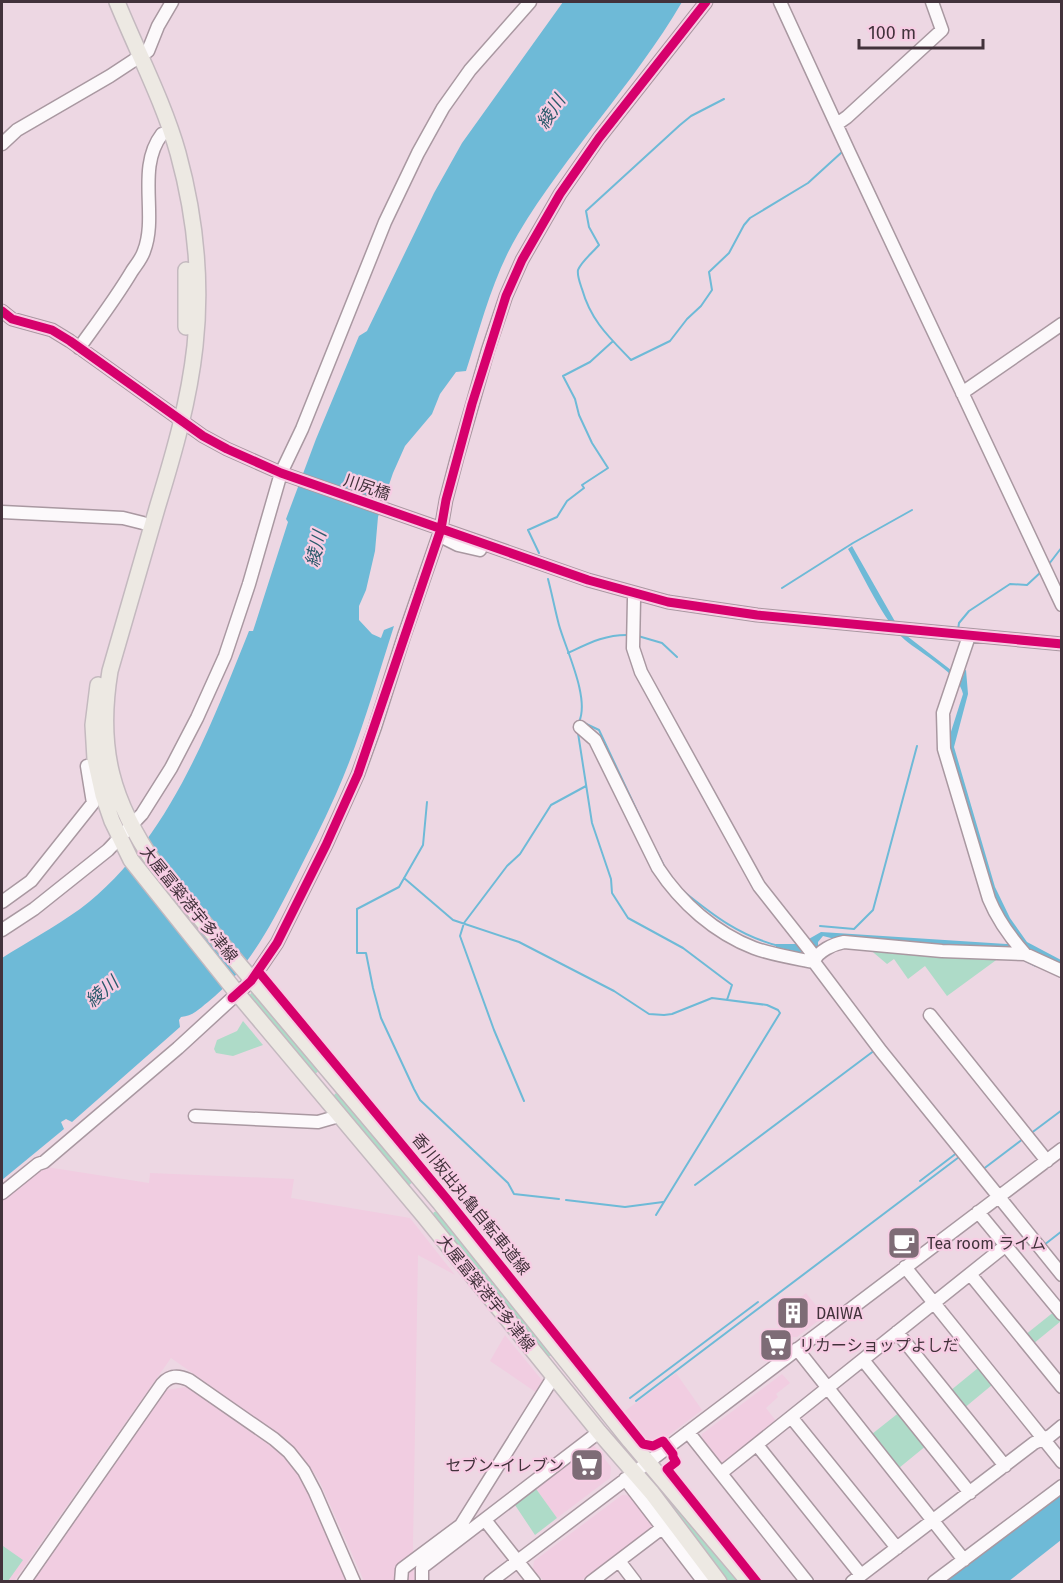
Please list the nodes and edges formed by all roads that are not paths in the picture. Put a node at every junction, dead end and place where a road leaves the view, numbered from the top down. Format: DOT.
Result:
graph roads {
  1 [pos="108,2"];
  2 [pos="117,2"];
  3 [pos="172,2"];
  4 [pos="530,2"];
  5 [pos="706,2"];
  6 [pos="780,2"];
  7 [pos="932,2"];
  8 [pos="136,58"];
  9 [pos="837,124"];
  10 [pos="162,134"];
  11 [pos="2,144"];
  12 [pos="2,311"];
  13 [pos="1062,324"];
  14 [pos="79,348"];
  15 [pos="962,393"];
  16 [pos="178,418"];
  17 [pos="285,474"];
  18 [pos="2,512"];
  19 [pos="143,523"];
  20 [pos="439,530"];
  21 [pos="637,594"];
  22 [pos="1060,598"];
  23 [pos="969,636"];
  24 [pos="1062,644"];
  25 [pos="580,727"];
  26 [pos="96,761"];
  27 [pos="126,825"];
  28 [pos="122,844"];
  29 [pos="2,902"];
  30 [pos="2,930"];
  31 [pos="1021,950"];
  32 [pos="814,958"];
  33 [pos="1062,970"];
  34 [pos="248,976"];
  35 [pos="235,990"];
  36 [pos="930,1015"];
  37 [pos="336,1078"];
  38 [pos="318,1090"];
  39 [pos="195,1116"];
  40 [pos="339,1116"];
  41 [pos="1062,1149"];
  42 [pos="1047,1161"];
  43 [pos="2,1193"];
  44 [pos="999,1197"];
  45 [pos="440,1203"];
  46 [pos="978,1212"];
  47 [pos="423,1216"];
  48 [pos="1005,1246"];
  49 [pos="905,1267"];
  50 [pos="970,1274"];
  51 [pos="1062,1275"];
  52 [pos="934,1303"];
  53 [pos="1062,1314"];
  54 [pos="897,1332"];
  55 [pos="797,1349"];
  56 [pos="565,1357"];
  57 [pos="863,1360"];
  58 [pos="554,1376"];
  59 [pos="1062,1386"];
  60 [pos="828,1388"];
  61 [pos="791,1417"];
  62 [pos="1062,1426"];
  63 [pos="600,1432"];
  64 [pos="688,1432"];
  65 [pos="1042,1439"];
  66 [pos="757,1444"];
  67 [pos="648,1462"];
  68 [pos="1062,1462"];
  69 [pos="1005,1466"];
  70 [pos="721,1473"];
  71 [pos="629,1476"];
  72 [pos="1062,1486"];
  73 [pos="970,1492"];
  74 [pos="486,1520"];
  75 [pos="934,1520"];
  76 [pos="662,1528"];
  77 [pos="897,1548"];
  78 [pos="964,1560"];
  79 [pos="517,1561"];
  80 [pos="619,1561"];
  81 [pos="747,1578"];
  82 [pos="856,1578"];
  83 [pos="24,1581"];
  84 [pos="354,1581"];
  85 [pos="401,1581"];
  86 [pos="422,1581"];
  87 [pos="490,1581"];
  88 [pos="534,1581"];
  89 [pos="591,1581"];
  90 [pos="635,1581"];
  91 [pos="704,1581"];
  92 [pos="719,1581"];
  93 [pos="807,1581"];
  94 [pos="934,1581"];
  1 -- 8 [label="main road, 大屋冨築港宇多津線"];
  2 -- 8 [label="main road, 大屋冨築港宇多津線"];
  3 -- 8 [label="street"];
  4 -- 17 [label="street"];
  5 -- 20 [label="street"];
  6 -- 9 [label="street"];
  7 -- 9 [label="street"];
  8 -- 10 [label="main road, 大屋冨築港宇多津線"];
  8 -- 11 [label="street"];
  8 -- 16 [label="main road, 大屋冨築港宇多津線"];
  9 -- 15 [label="street"];
  10 -- 14 [label="street"];
  10 -- 16 [label="main road, 大屋冨築港宇多津線"];
  12 -- 14 [label="street, 川尻橋"];
  13 -- 15 [label="street"];
  14 -- 16 [label="street, 川尻橋"];
  15 -- 22 [label="street"];
  16 -- 17 [label="street, 川尻橋"];
  16 -- 19 [label="main road, 大屋冨築港宇多津線"];
  16 -- 26 [label="main road, 大屋冨築港宇多津線"];
  17 -- 20 [label="street, 川尻橋"];
  17 -- 27 [label="street"];
  18 -- 19 [label="street"];
  19 -- 26 [label="main road, 大屋冨築港宇多津線"];
  20 -- 21 [label="street, 川尻橋"];
  20 -- 34 [label="street"];
  21 -- 23 [label="street, 川尻橋"];
  21 -- 32 [label="street"];
  23 -- 24 [label="street, 川尻橋"];
  23 -- 31 [label="street"];
  25 -- 32 [label="street"];
  26 -- 27 [label="main road, 大屋冨築港宇多津線"];
  26 -- 29 [label="street"];
  27 -- 28 [label="main road, 大屋冨築港宇多津線"];
  27 -- 34 [label="main road, 大屋冨築港宇多津線"];
  28 -- 30 [label="street"];
  28 -- 35 [label="main road, 大屋冨築港宇多津線"];
  31 -- 32 [label="street"];
  31 -- 33 [label="street"];
  32 -- 44 [label="street"];
  34 -- 35 [label="street"];
  34 -- 37 [label="main road, 大屋冨築港宇多津線"];
  35 -- 38 [label="main road, 大屋冨築港宇多津線"];
  35 -- 43 [label="street"];
  36 -- 42 [label="street"];
  37 -- 38 [label="main road"];
  37 -- 45 [label="main road, 大屋冨築港宇多津線"];
  38 -- 40 [label="main road, 大屋冨築港宇多津線"];
  39 -- 40 [label="street"];
  40 -- 47 [label="main road, 大屋冨築港宇多津線"];
  41 -- 42 [label="street"];
  42 -- 44 [label="street"];
  44 -- 46 [label="street"];
  44 -- 51 [label="street"];
  45 -- 47 [label="main road"];
  45 -- 56 [label="main road, 大屋冨築港宇多津線"];
  46 -- 48 [label="street"];
  46 -- 49 [label="street"];
  47 -- 58 [label="main road, 大屋冨築港宇多津線"];
  48 -- 50 [label="street"];
  48 -- 53 [label="street"];
  49 -- 52 [label="street"];
  49 -- 55 [label="street"];
  50 -- 52 [label="street"];
  50 -- 59 [label="street"];
  52 -- 54 [label="street"];
  52 -- 65 [label="street"];
  54 -- 57 [label="street"];
  54 -- 69 [label="street"];
  55 -- 60 [label="street"];
  55 -- 64 [label="street"];
  56 -- 58 [label="main road"];
  56 -- 67 [label="main road, 大屋冨築港宇多津線"];
  57 -- 60 [label="street"];
  57 -- 73 [label="street"];
  58 -- 63 [label="main road, 大屋冨築港宇多津線"];
  58 -- 85 [label="street"];
  60 -- 61 [label="street"];
  60 -- 75 [label="street"];
  61 -- 66 [label="street"];
  61 -- 77 [label="street"];
  62 -- 65 [label="street"];
  63 -- 71 [label="main road, 大屋冨築港宇多津線"];
  63 -- 74 [label="street"];
  64 -- 67 [label="street"];
  64 -- 70 [label="street"];
  65 -- 68 [label="street"];
  65 -- 69 [label="street"];
  66 -- 70 [label="street"];
  66 -- 82 [label="street"];
  67 -- 71 [label="street"];
  67 -- 81 [label="main road, 大屋冨築港宇多津線"];
  69 -- 73 [label="street"];
  70 -- 93 [label="street"];
  71 -- 76 [label="street"];
  71 -- 79 [label="street"];
  71 -- 92 [label="main road, 大屋冨築港宇多津線"];
  72 -- 78 [label="street"];
  73 -- 75 [label="street"];
  74 -- 79 [label="street"];
  74 -- 86 [label="street"];
  75 -- 77 [label="street"];
  75 -- 78 [label="street"];
  76 -- 80 [label="street"];
  76 -- 91 [label="street"];
  77 -- 82 [label="street"];
  78 -- 94 [label="street"];
  79 -- 87 [label="street"];
  79 -- 88 [label="street"];
  80 -- 89 [label="street"];
  80 -- 90 [label="street"];
  83 -- 84 [label="street"];
}
